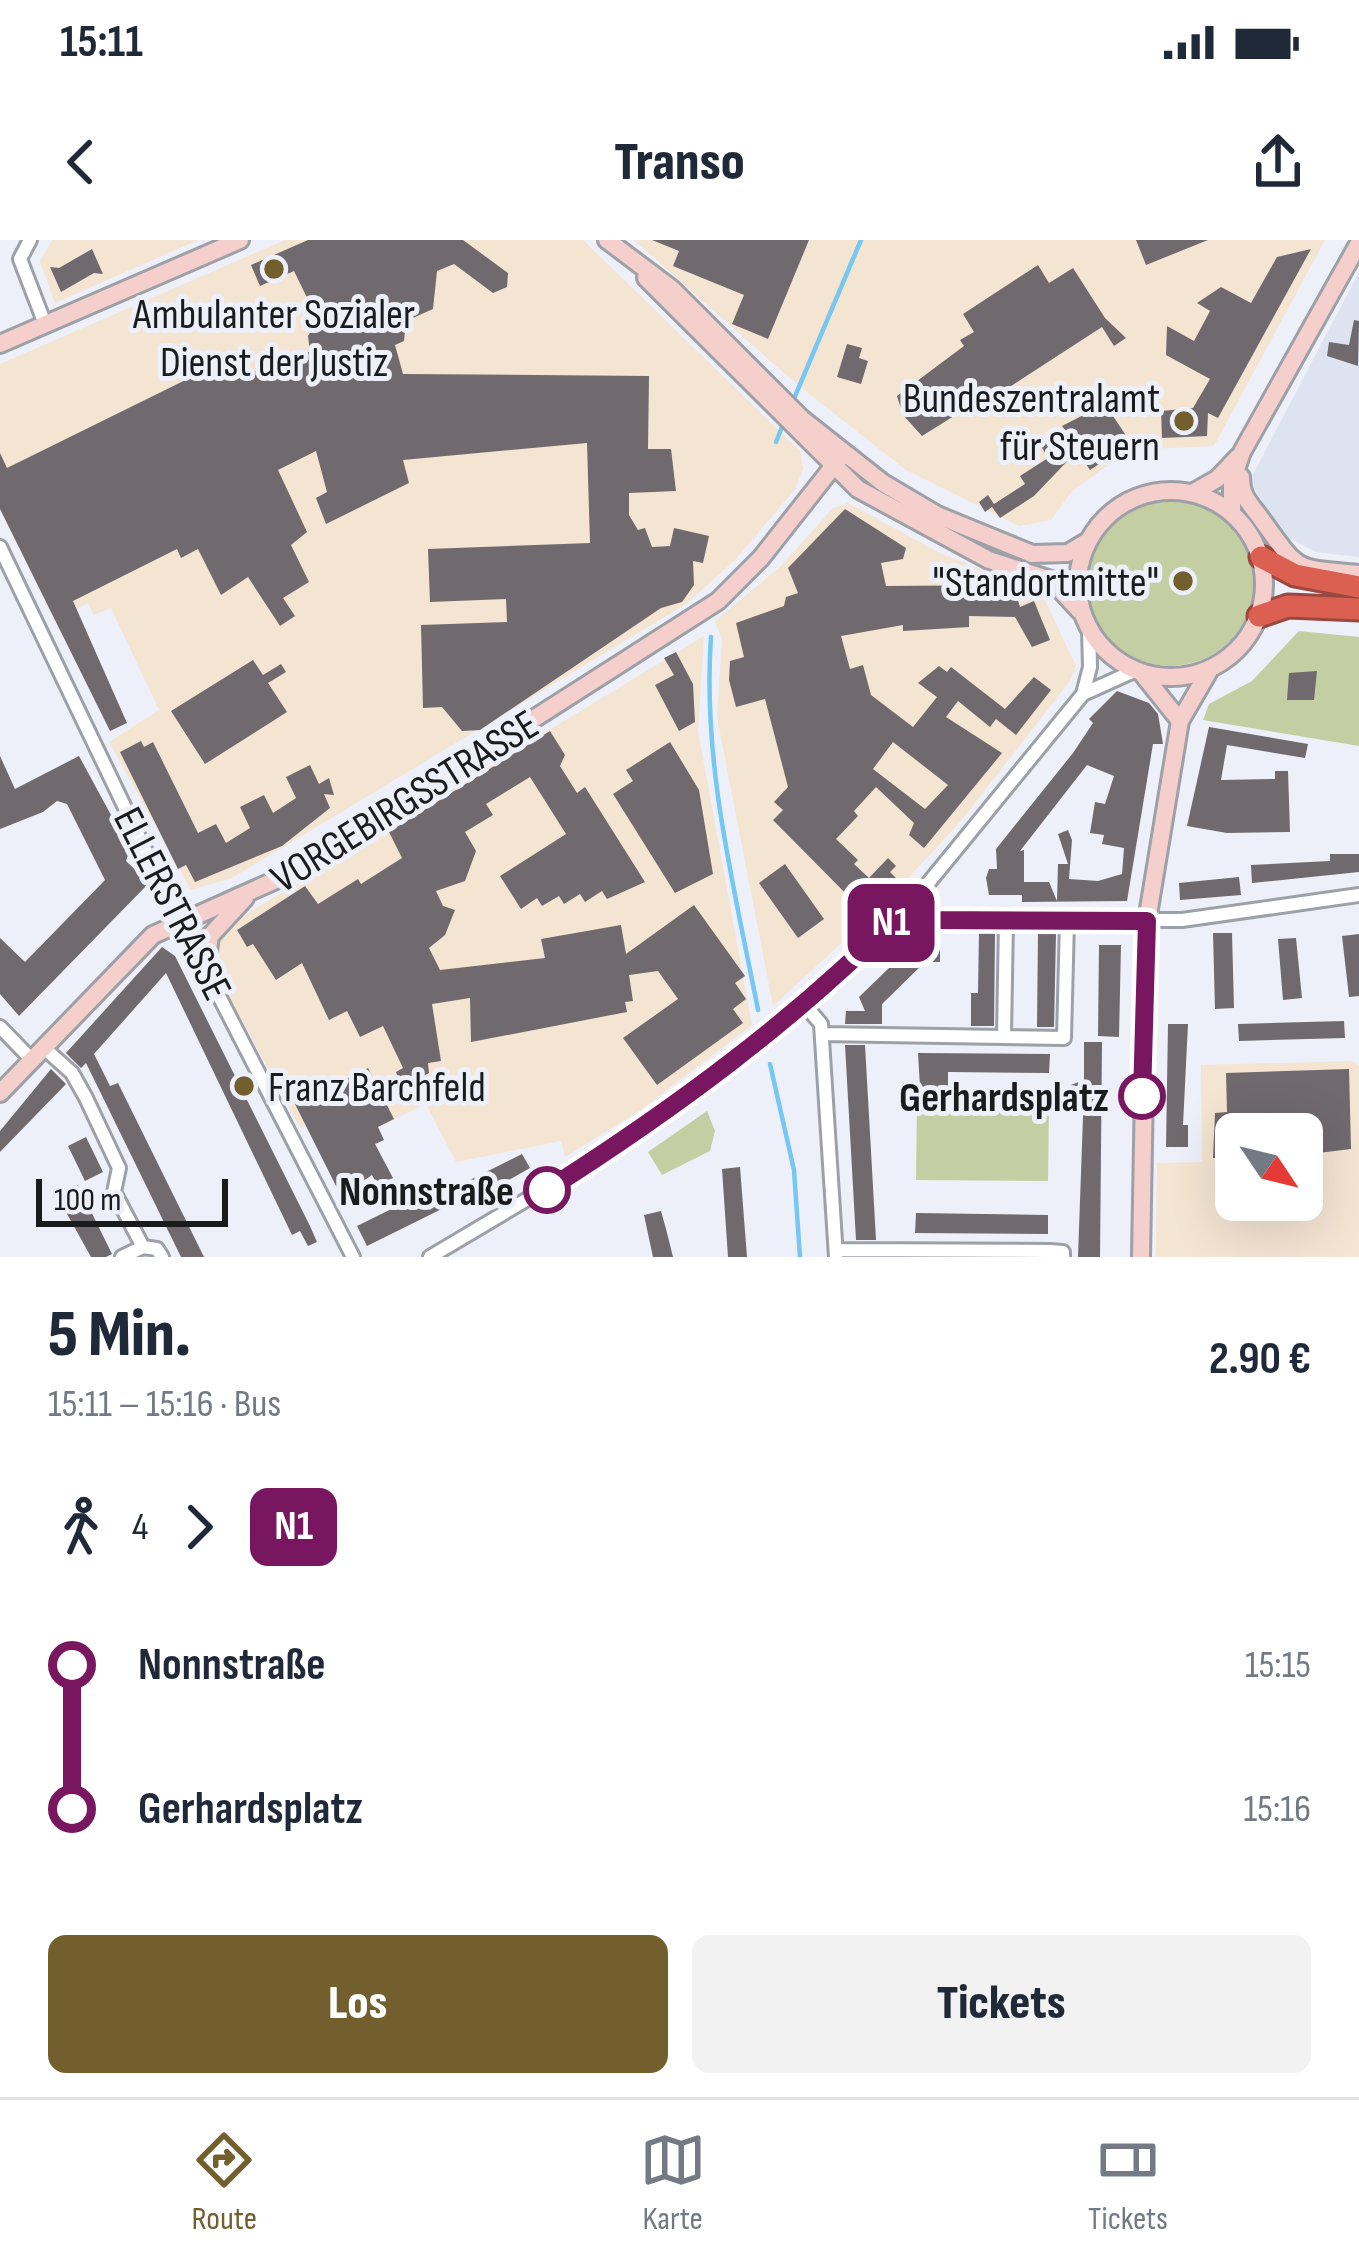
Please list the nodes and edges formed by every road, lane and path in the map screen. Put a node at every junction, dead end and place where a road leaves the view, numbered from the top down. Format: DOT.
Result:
graph roads {
  1 [pos="31,240"];
  2 [pos="240,240"];
  3 [pos="607,240"];
  4 [pos="1359,243"];
  5 [pos="45,324"];
  6 [pos="0,344"];
  7 [pos="1243,452"];
  8 [pos="837,461"];
  9 [pos="858,490"];
  10 [pos="1194,492"];
  11 [pos="808,501"];
  12 [pos="1232,513"];
  13 [pos="1088,541"];
  14 [pos="0,547"];
  15 [pos="1261,557"];
  16 [pos="1359,574"];
  17 [pos="1359,586"];
  18 [pos="1359,609"];
  19 [pos="1259,616"];
  20 [pos="1086,622"];
  21 [pos="1209,671"];
  22 [pos="1138,674"];
  23 [pos="1083,694"];
  24 [pos="1180,721"];
  25 [pos="1359,895"];
  26 [pos="247,896"];
  27 [pos="900,914"];
  28 [pos="1006,920"];
  29 [pos="184,921"];
  30 [pos="1067,921"];
  31 [pos="1147,921"];
  32 [pos="206,966"];
  33 [pos="804,1004"];
  34 [pos="0,1027"];
  35 [pos="822,1034"];
  36 [pos="1004,1036"];
  37 [pos="37,1053"];
  38 [pos="0,1093"];
  39 [pos="142,1247"];
  40 [pos="836,1253"];
  41 [pos="944,1253"];
  42 [pos="1004,1254"];
  43 [pos="1063,1254"];
  44 [pos="122,1257"];
  45 [pos="162,1257"];
  46 [pos="353,1257"];
  47 [pos="430,1257"];
  48 [pos="1141,1257"];
  1 -- 5 [label="street"];
  2 -- 5 [label="street"];
  3 -- 8 [label="street"];
  4 -- 7 [label="street"];
  5 -- 6 [label="street"];
  7 -- 10 [label="street"];
  7 -- 12 [label="street"];
  7 -- 16 [label="street"];
  8 -- 9 [label="street"];
  8 -- 11 [label="street, VORGEBIRGSSTRASSE"];
  8 -- 13 [label="street"];
  9 -- 11 [label="street"];
  9 -- 20 [label="street"];
  10 -- 12 [label="street"];
  10 -- 13 [label="street"];
  11 -- 26 [label="street, VORGEBIRGSSTRASSE"];
  12 -- 15 [label="street"];
  13 -- 20 [label="street"];
  14 -- 29 [label="street, ELLERSTRASSE"];
  15 -- 17 [label="highway"];
  15 -- 19 [label="street"];
  18 -- 19 [label="highway"];
  19 -- 21 [label="street"];
  20 -- 22 [label="street"];
  20 -- 23 [label="street"];
  21 -- 22 [label="street"];
  21 -- 24 [label="street"];
  22 -- 23 [label="street"];
  22 -- 24 [label="street"];
  23 -- 27 [label="street"];
  24 -- 31 [label="street"];
  25 -- 31 [label="street"];
  26 -- 29 [label="street, VORGEBIRGSSTRASSE"];
  26 -- 32 [label="street"];
  27 -- 28 [label="street"];
  27 -- 33 [label="street"];
  28 -- 30 [label="street"];
  28 -- 36 [label="street"];
  29 -- 32 [label="street, ELLERSTRASSE"];
  29 -- 37 [label="street, VORGEBIRGSSTRASSE"];
  30 -- 31 [label="street"];
  30 -- 36 [label="street"];
  31 -- 48 [label="street"];
  32 -- 46 [label="street, ELLERSTRASSE"];
  33 -- 35 [label="street"];
  33 -- 47 [label="street"];
  34 -- 37 [label="street"];
  35 -- 36 [label="street"];
  35 -- 40 [label="street"];
  37 -- 38 [label="street, VORGEBIRGSSTRASSE"];
  37 -- 39 [label="street"];
  39 -- 44 [label="street"];
  39 -- 45 [label="street"];
  40 -- 41 [label="street"];
  41 -- 42 [label="street"];
  42 -- 43 [label="street"];
}
